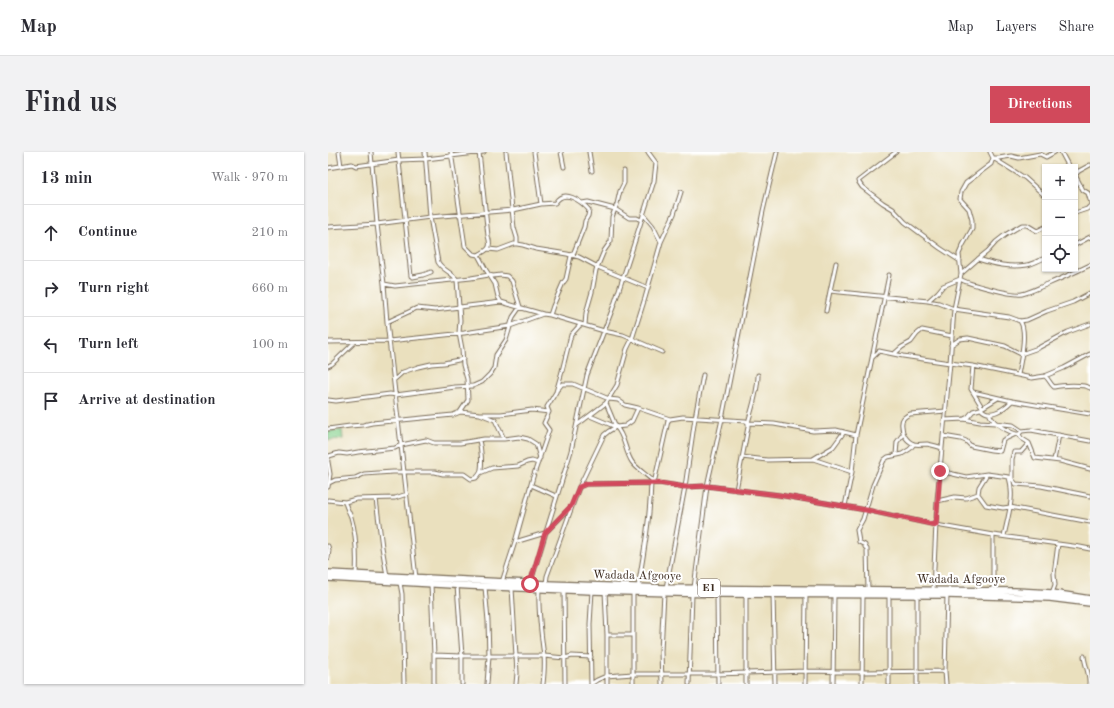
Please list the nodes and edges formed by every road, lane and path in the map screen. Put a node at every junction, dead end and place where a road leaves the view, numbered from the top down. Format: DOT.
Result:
graph roads {
  1 [pos="339,152"];
  2 [pos="371,152"];
  3 [pos="398,152"];
  4 [pos="425,152"];
  5 [pos="479,152"];
  6 [pos="484,152"];
  7 [pos="506,152"];
  8 [pos="534,152"];
  9 [pos="561,152"];
  10 [pos="589,152"];
  11 [pos="648,152"];
  12 [pos="777,152"];
  13 [pos="896,152"];
  14 [pos="990,152"];
  15 [pos="1055,152"];
  16 [pos="1061,152"];
  17 [pos="451,154"];
  18 [pos="426,158"];
  19 [pos="992,158"];
  20 [pos="399,160"];
  21 [pos="373,163"];
  22 [pos="1067,164"];
  23 [pos="1090,165"];
  24 [pos="341,166"];
  25 [pos="564,167"];
  26 [pos="328,168"];
  27 [pos="592,171"];
  28 [pos="624,171"];
  29 [pos="1078,171"];
  30 [pos="1078,181"];
  31 [pos="681,192"];
  32 [pos="1042,193"];
  33 [pos="1089,193"];
  34 [pos="1090,200"];
  35 [pos="582,203"];
  36 [pos="541,204"];
  37 [pos="1090,206"];
  38 [pos="615,209"];
  39 [pos="512,210"];
  40 [pos="486,212"];
  41 [pos="1078,212"];
  42 [pos="643,214"];
  43 [pos="460,215"];
  44 [pos="430,217"];
  45 [pos="405,220"];
  46 [pos="641,220"];
  47 [pos="377,224"];
  48 [pos="328,227"];
  49 [pos="1042,229"];
  50 [pos="1090,237"];
  51 [pos="661,242"];
  52 [pos="1078,243"];
  53 [pos="518,244"];
  54 [pos="488,249"];
  55 [pos="478,255"];
  56 [pos="572,255"];
  57 [pos="978,258"];
  58 [pos="1042,259"];
  59 [pos="960,260"];
  60 [pos="836,263"];
  61 [pos="1090,265"];
  62 [pos="597,267"];
  63 [pos="431,272"];
  64 [pos="961,274"];
  65 [pos="489,275"];
  66 [pos="889,275"];
  67 [pos="623,278"];
  68 [pos="960,279"];
  69 [pos="457,280"];
  70 [pos="384,284"];
  71 [pos="648,288"];
  72 [pos="830,291"];
  73 [pos="1090,293"];
  74 [pos="884,296"];
  75 [pos="928,301"];
  76 [pos="501,302"];
  77 [pos="459,307"];
  78 [pos="520,308"];
  79 [pos="954,309"];
  80 [pos="826,311"];
  81 [pos="543,314"];
  82 [pos="550,315"];
  83 [pos="1020,321"];
  84 [pos="387,322"];
  85 [pos="1090,324"];
  86 [pos="583,325"];
  87 [pos="510,326"];
  88 [pos="604,331"];
  89 [pos="459,334"];
  90 [pos="952,336"];
  91 [pos="632,339"];
  92 [pos="389,341"];
  93 [pos="328,342"];
  94 [pos="355,342"];
  95 [pos="951,345"];
  96 [pos="662,352"];
  97 [pos="894,354"];
  98 [pos="1021,354"];
  99 [pos="1090,354"];
  100 [pos="872,358"];
  101 [pos="463,359"];
  102 [pos="950,363"];
  103 [pos="328,366"];
  104 [pos="973,366"];
  105 [pos="758,375"];
  106 [pos="1018,375"];
  107 [pos="703,376"];
  108 [pos="1045,376"];
  109 [pos="394,380"];
  110 [pos="467,387"];
  111 [pos="1090,388"];
  112 [pos="584,389"];
  113 [pos="556,392"];
  114 [pos="973,392"];
  115 [pos="396,395"];
  116 [pos="998,398"];
  117 [pos="609,399"];
  118 [pos="328,400"];
  119 [pos="1012,400"];
  120 [pos="606,403"];
  121 [pos="638,408"];
  122 [pos="981,408"];
  123 [pos="946,411"];
  124 [pos="460,412"];
  125 [pos="550,412"];
  126 [pos="989,413"];
  127 [pos="480,414"];
  128 [pos="1090,414"];
  129 [pos="590,416"];
  130 [pos="670,418"];
  131 [pos="695,418"];
  132 [pos="722,419"];
  133 [pos="964,419"];
  134 [pos="944,420"];
  135 [pos="398,421"];
  136 [pos="748,423"];
  137 [pos="995,423"];
  138 [pos="577,425"];
  139 [pos="616,427"];
  140 [pos="328,429"];
  141 [pos="1022,431"];
  142 [pos="844,432"];
  143 [pos="903,434"];
  144 [pos="1017,434"];
  145 [pos="856,435"];
  146 [pos="1059,435"];
  147 [pos="944,436"];
  148 [pos="504,439"];
  149 [pos="479,440"];
  150 [pos="1090,441"];
  151 [pos="1029,443"];
  152 [pos="914,444"];
  153 [pos="401,445"];
  154 [pos="942,448"];
  155 [pos="896,455"];
  156 [pos="742,457"];
  157 [pos="328,458"];
  158 [pos="540,458"];
  159 [pos="813,459"];
  160 [pos="1054,460"];
  161 [pos="538,463"];
  162 [pos="1090,469"];
  163 [pos="940,471"];
  164 [pos="852,472"];
  165 [pos="404,473"];
  166 [pos="480,473"];
  167 [pos="987,474"];
  168 [pos="1011,478"];
  169 [pos="652,482"];
  170 [pos="329,483"];
  171 [pos="531,486"];
  172 [pos="707,486"];
  173 [pos="328,487"];
  174 [pos="579,487"];
  175 [pos="685,487"];
  176 [pos="736,490"];
  177 [pos="407,494"];
  178 [pos="978,494"];
  179 [pos="556,496"];
  180 [pos="1090,496"];
  181 [pos="376,499"];
  182 [pos="328,500"];
  183 [pos="937,501"];
  184 [pos="345,502"];
  185 [pos="571,506"];
  186 [pos="844,506"];
  187 [pos="1010,507"];
  188 [pos="866,510"];
  189 [pos="1090,522"];
  190 [pos="936,525"];
  191 [pos="545,533"];
  192 [pos="993,535"];
  193 [pos="1004,536"];
  194 [pos="515,542"];
  195 [pos="1058,544"];
  196 [pos="328,546"];
  197 [pos="1090,549"];
  198 [pos="328,558"];
  199 [pos="328,573"];
  200 [pos="356,575"];
  201 [pos="387,577"];
  202 [pos="328,578"];
  203 [pos="416,578"];
  204 [pos="400,582"];
  205 [pos="502,582"];
  206 [pos="431,584"];
  207 [pos="530,584"];
  208 [pos="546,584"];
  209 [pos="456,585"];
  210 [pos="485,587"];
  211 [pos="638,587"];
  212 [pos="512,588"];
  213 [pos="539,589"];
  214 [pos="564,590"];
  215 [pos="665,590"];
  216 [pos="868,590"];
  217 [pos="933,590"];
  218 [pos="592,591"];
  219 [pos="605,591"];
  220 [pos="693,591"];
  221 [pos="993,591"];
  222 [pos="633,592"];
  223 [pos="1052,593"];
  224 [pos="717,594"];
  225 [pos="746,594"];
  226 [pos="773,594"];
  227 [pos="806,594"];
  228 [pos="834,595"];
  229 [pos="863,595"];
  230 [pos="889,595"];
  231 [pos="917,595"];
  232 [pos="947,595"];
  233 [pos="1090,599"];
  234 [pos="1090,603"];
  235 [pos="607,635"];
  236 [pos="633,635"];
  237 [pos="434,655"];
  238 [pos="462,656"];
  239 [pos="489,656"];
  240 [pos="516,656"];
  241 [pos="544,656"];
  242 [pos="1084,656"];
  243 [pos="591,657"];
  244 [pos="565,658"];
  245 [pos="804,671"];
  246 [pos="945,671"];
  247 [pos="747,672"];
  248 [pos="775,672"];
  249 [pos="833,672"];
  250 [pos="862,672"];
  251 [pos="889,672"];
  252 [pos="917,672"];
  253 [pos="633,674"];
  254 [pos="662,674"];
  255 [pos="689,674"];
  256 [pos="717,674"];
  257 [pos="606,676"];
  258 [pos="404,684"];
  259 [pos="434,684"];
  260 [pos="462,684"];
  261 [pos="486,684"];
  262 [pos="516,684"];
  263 [pos="543,684"];
  264 [pos="565,684"];
  265 [pos="591,684"];
  266 [pos="607,684"];
  267 [pos="633,684"];
  268 [pos="662,684"];
  269 [pos="689,684"];
  270 [pos="718,684"];
  271 [pos="746,684"];
  272 [pos="775,684"];
  273 [pos="805,684"];
  274 [pos="833,684"];
  275 [pos="862,684"];
  276 [pos="889,684"];
  277 [pos="917,684"];
  278 [pos="946,684"];
  279 [pos="1089,684"];
  1 -- 24 [label="street"];
  2 -- 21 [label="street"];
  3 -- 20 [label="street"];
  4 -- 18 [label="street"];
  5 -- 6 [label="street"];
  5 -- 17 [label="street"];
  5 -- 40 [label="street"];
  7 -- 39 [label="street"];
  8 -- 36 [label="street"];
  9 -- 25 [label="street"];
  10 -- 27 [label="street"];
  11 -- 42 [label="street"];
  12 -- 132 [label="street"];
  13 -- 59 [label="street"];
  14 -- 19 [label="street"];
  15 -- 19 [label="street"];
  16 -- 22 [label="street"];
  17 -- 18 [label="street"];
  17 -- 43 [label="street"];
  18 -- 20 [label="street"];
  18 -- 44 [label="street"];
  19 -- 32 [label="street"];
  19 -- 59 [label="street"];
  20 -- 21 [label="street"];
  20 -- 45 [label="street"];
  21 -- 24 [label="street"];
  21 -- 47 [label="street"];
  23 -- 29 [label="street"];
  24 -- 26 [label="street"];
  28 -- 38 [label="street"];
  30 -- 33 [label="street"];
  31 -- 51 [label="street"];
  33 -- 34 [label="street"];
  35 -- 36 [label="street"];
  35 -- 38 [label="street"];
  35 -- 56 [label="street"];
  36 -- 39 [label="street"];
  37 -- 41 [label="street"];
  38 -- 46 [label="street"];
  38 -- 62 [label="street"];
  39 -- 40 [label="street"];
  39 -- 53 [label="street"];
  40 -- 43 [label="street"];
  40 -- 54 [label="street"];
  42 -- 46 [label="street"];
  42 -- 51 [label="street"];
  43 -- 44 [label="street"];
  43 -- 55 [label="street"];
  44 -- 45 [label="street"];
  44 -- 69 [label="street"];
  45 -- 47 [label="street"];
  45 -- 63 [label="street"];
  46 -- 67 [label="street"];
  47 -- 48 [label="street"];
  47 -- 70 [label="street"];
  49 -- 57 [label="street"];
  50 -- 52 [label="street"];
  51 -- 71 [label="street"];
  53 -- 54 [label="street"];
  53 -- 56 [label="street"];
  54 -- 55 [label="street"];
  55 -- 65 [label="street"];
  56 -- 62 [label="street"];
  56 -- 82 [label="street"];
  57 -- 58 [label="street"];
  57 -- 64 [label="street"];
  59 -- 64 [label="street"];
  60 -- 72 [label="street"];
  61 -- 68 [label="street"];
  62 -- 67 [label="street"];
  62 -- 86 [label="street"];
  64 -- 68 [label="street"];
  65 -- 69 [label="street"];
  65 -- 76 [label="street"];
  65 -- 78 [label="street"];
  66 -- 74 [label="street"];
  67 -- 71 [label="street"];
  67 -- 88 [label="street"];
  68 -- 75 [label="street"];
  68 -- 79 [label="street"];
  69 -- 70 [label="street"];
  69 -- 77 [label="street"];
  70 -- 84 [label="street"];
  71 -- 91 [label="street"];
  72 -- 74 [label="street"];
  72 -- 80 [label="street"];
  73 -- 83 [label="street"];
  74 -- 75 [label="street"];
  74 -- 100 [label="street"];
  75 -- 79 [label="street"];
  76 -- 77 [label="street"];
  76 -- 78 [label="street"];
  77 -- 84 [label="street"];
  77 -- 89 [label="street"];
  78 -- 81 [label="street"];
  78 -- 87 [label="street"];
  79 -- 83 [label="street"];
  79 -- 90 [label="street"];
  81 -- 82 [label="street"];
  81 -- 87 [label="street"];
  82 -- 86 [label="street"];
  83 -- 98 [label="street"];
  84 -- 92 [label="street"];
  85 -- 98 [label="street"];
  86 -- 88 [label="street"];
  86 -- 113 [label="street"];
  87 -- 89 [label="street"];
  87 -- 110 [label="street"];
  88 -- 91 [label="street"];
  88 -- 112 [label="street"];
  89 -- 92 [label="street"];
  89 -- 101 [label="street"];
  90 -- 95 [label="street"];
  90 -- 97 [label="street"];
  91 -- 96 [label="street"];
  91 -- 117 [label="street"];
  92 -- 94 [label="street"];
  92 -- 109 [label="street"];
  93 -- 94 [label="street"];
  94 -- 103 [label="street"];
  95 -- 98 [label="street"];
  95 -- 102 [label="street"];
  97 -- 100 [label="street"];
  97 -- 102 [label="street"];
  98 -- 106 [label="street"];
  99 -- 108 [label="street"];
  100 -- 145 [label="street"];
  101 -- 109 [label="street"];
  101 -- 110 [label="street"];
  102 -- 104 [label="street"];
  102 -- 123 [label="street"];
  104 -- 106 [label="street"];
  104 -- 114 [label="street"];
  105 -- 136 [label="street"];
  106 -- 108 [label="street"];
  107 -- 131 [label="street"];
  108 -- 111 [label="street"];
  109 -- 115 [label="street"];
  110 -- 115 [label="street"];
  110 -- 124 [label="street"];
  112 -- 113 [label="street"];
  112 -- 117 [label="street"];
  112 -- 138 [label="street"];
  113 -- 125 [label="street"];
  114 -- 116 [label="street"];
  114 -- 122 [label="street"];
  115 -- 118 [label="street"];
  115 -- 135 [label="street"];
  116 -- 119 [label="street"];
  116 -- 122 [label="street"];
  117 -- 120 [label="street"];
  117 -- 121 [label="street"];
  119 -- 126 [label="street"];
  119 -- 128 [label="street"];
  120 -- 129 [label="street"];
  120 -- 139 [label="street"];
  121 -- 130 [label="street"];
  121 -- 139 [label="street"];
  122 -- 126 [label="street"];
  122 -- 133 [label="street"];
  123 -- 134 [label="street"];
  123 -- 143 [label="street"];
  124 -- 127 [label="street"];
  124 -- 135 [label="street"];
  125 -- 127 [label="street"];
  125 -- 158 [label="street"];
  126 -- 137 [label="street"];
  127 -- 148 [label="street"];
  129 -- 138 [label="street"];
  129 -- 139 [label="street"];
  130 -- 131 [label="street"];
  130 -- 169 [label="street"];
  131 -- 132 [label="street"];
  131 -- 175 [label="street"];
  132 -- 136 [label="street"];
  132 -- 172 [label="street"];
  133 -- 134 [label="street"];
  133 -- 137 [label="street"];
  134 -- 147 [label="street"];
  135 -- 140 [label="street"];
  135 -- 153 [label="street"];
  136 -- 142 [label="street"];
  136 -- 156 [label="street"];
  137 -- 141 [label="street"];
  137 -- 144 [label="street"];
  138 -- 179 [label="street"];
  139 -- 169 [label="street"];
  139 -- 174 [label="street"];
  141 -- 144 [label="street"];
  141 -- 146 [label="street"];
  142 -- 145 [label="street"];
  142 -- 159 [label="street"];
  143 -- 152 [label="street"];
  143 -- 155 [label="street"];
  144 -- 147 [label="street"];
  144 -- 151 [label="street"];
  145 -- 164 [label="street"];
  146 -- 150 [label="street"];
  146 -- 160 [label="street"];
  147 -- 154 [label="street"];
  148 -- 149 [label="street"];
  148 -- 158 [label="street"];
  149 -- 153 [label="street"];
  149 -- 166 [label="street"];
  151 -- 160 [label="street"];
  151 -- 168 [label="street"];
  152 -- 154 [label="street"];
  152 -- 155 [label="street"];
  153 -- 157 [label="street"];
  153 -- 165 [label="street"];
  154 -- 163 [label="street"];
  155 -- 188 [label="street"];
  156 -- 159 [label="street"];
  156 -- 176 [label="street"];
  157 -- 170 [label="street"];
  158 -- 161 [label="street"];
  159 -- 164 [label="street"];
  160 -- 162 [label="street"];
  161 -- 166 [label="street"];
  161 -- 171 [label="street"];
  163 -- 167 [label="street"];
  163 -- 183 [label="street"];
  164 -- 186 [label="street"];
  165 -- 166 [label="street"];
  165 -- 170 [label="street"];
  165 -- 177 [label="street"];
  167 -- 168 [label="street"];
  167 -- 178 [label="street"];
  168 -- 180 [label="street"];
  168 -- 187 [label="street"];
  169 -- 174 [label="street"];
  169 -- 175 [label="street"];
  169 -- 211 [label="street"];
  170 -- 173 [label="street"];
  171 -- 179 [label="street"];
  171 -- 194 [label="street"];
  172 -- 175 [label="street"];
  172 -- 176 [label="street"];
  172 -- 220 [label="street"];
  174 -- 185 [label="street"];
  175 -- 215 [label="street"];
  176 -- 186 [label="street"];
  177 -- 181 [label="street"];
  177 -- 203 [label="street"];
  178 -- 183 [label="street"];
  178 -- 187 [label="street"];
  179 -- 191 [label="street"];
  181 -- 184 [label="street"];
  181 -- 201 [label="street"];
  182 -- 184 [label="street"];
  183 -- 190 [label="street"];
  184 -- 200 [label="street"];
  185 -- 191 [label="street"];
  185 -- 208 [label="street"];
  186 -- 188 [label="street"];
  187 -- 189 [label="street"];
  187 -- 193 [label="street"];
  188 -- 190 [label="street"];
  188 -- 216 [label="street"];
  190 -- 192 [label="street"];
  190 -- 217 [label="street"];
  191 -- 194 [label="street"];
  191 -- 207 [label="street"];
  192 -- 193 [label="street"];
  192 -- 221 [label="street"];
  193 -- 195 [label="street"];
  194 -- 205 [label="street"];
  195 -- 197 [label="street"];
  195 -- 223 [label="street"];
  196 -- 198 [label="street"];
  199 -- 200 [label="highway, Wadada Afgooye / E1"];
  200 -- 201 [label="highway, Wadada Afgooye / E1"];
  201 -- 203 [label="highway, Wadada Afgooye / E1"];
  202 -- 204 [label="highway, Wadada Afgooye / E1"];
  203 -- 205 [label="highway, Wadada Afgooye / E1"];
  204 -- 206 [label="highway, Wadada Afgooye / E1"];
  204 -- 258 [label="street"];
  205 -- 207 [label="highway, Wadada Afgooye / E1"];
  206 -- 209 [label="highway, Wadada Afgooye / E1"];
  206 -- 237 [label="street"];
  207 -- 208 [label="highway, Wadada Afgooye / E1"];
  208 -- 211 [label="highway, Wadada Afgooye / E1"];
  209 -- 210 [label="highway, Wadada Afgooye / E1"];
  209 -- 238 [label="street"];
  210 -- 212 [label="highway, Wadada Afgooye / E1"];
  210 -- 239 [label="street"];
  211 -- 215 [label="highway, Wadada Afgooye / E1"];
  212 -- 213 [label="highway, Wadada Afgooye / E1"];
  212 -- 240 [label="street"];
  213 -- 214 [label="highway, Wadada Afgooye / E1"];
  213 -- 241 [label="street"];
  214 -- 218 [label="highway, Wadada Afgooye / E1"];
  214 -- 244 [label="street"];
  215 -- 220 [label="highway, Wadada Afgooye / E1"];
  215 -- 222 [label="highway, Wadada Afgooye / E1"];
  215 -- 254 [label="street"];
  216 -- 217 [label="highway, Wadada Afgooye / E1"];
  216 -- 220 [label="highway, Wadada Afgooye / E1"];
  217 -- 221 [label="highway, Wadada Afgooye / E1"];
  218 -- 219 [label="highway, Wadada Afgooye / E1"];
  218 -- 243 [label="street"];
  219 -- 222 [label="highway, Wadada Afgooye / E1"];
  219 -- 235 [label="street"];
  220 -- 224 [label="highway, Wadada Afgooye / E1"];
  220 -- 255 [label="street"];
  221 -- 223 [label="highway, Wadada Afgooye / E1"];
  222 -- 236 [label="street"];
  223 -- 233 [label="highway, Wadada Afgooye / E1"];
  224 -- 225 [label="highway, Wadada Afgooye / E1"];
  224 -- 256 [label="street"];
  225 -- 226 [label="highway, Wadada Afgooye / E1"];
  225 -- 247 [label="street"];
  226 -- 227 [label="highway, Wadada Afgooye / E1"];
  226 -- 248 [label="street"];
  227 -- 228 [label="highway, Wadada Afgooye / E1"];
  227 -- 245 [label="street"];
  228 -- 229 [label="highway, Wadada Afgooye / E1"];
  228 -- 249 [label="street"];
  229 -- 230 [label="highway, Wadada Afgooye / E1"];
  229 -- 250 [label="street"];
  230 -- 231 [label="highway, Wadada Afgooye / E1"];
  230 -- 251 [label="street"];
  231 -- 232 [label="highway, Wadada Afgooye / E1"];
  231 -- 252 [label="street"];
  232 -- 234 [label="highway, Wadada Afgooye / E1"];
  232 -- 246 [label="street"];
  235 -- 236 [label="street"];
  235 -- 257 [label="street"];
  236 -- 253 [label="street"];
  237 -- 238 [label="street"];
  237 -- 259 [label="street"];
  238 -- 239 [label="street"];
  238 -- 260 [label="street"];
  239 -- 240 [label="street"];
  239 -- 261 [label="street"];
  240 -- 241 [label="street"];
  240 -- 262 [label="street"];
  241 -- 244 [label="street"];
  241 -- 263 [label="street"];
  242 -- 279 [label="street"];
  243 -- 244 [label="street"];
  243 -- 265 [label="street"];
  244 -- 264 [label="street"];
  245 -- 248 [label="street"];
  245 -- 249 [label="street"];
  245 -- 273 [label="street"];
  246 -- 252 [label="street"];
  246 -- 278 [label="street"];
  247 -- 248 [label="street"];
  247 -- 256 [label="street"];
  247 -- 271 [label="street"];
  248 -- 272 [label="street"];
  249 -- 250 [label="street"];
  249 -- 274 [label="street"];
  250 -- 251 [label="street"];
  250 -- 275 [label="street"];
  251 -- 252 [label="street"];
  251 -- 276 [label="street"];
  252 -- 277 [label="street"];
  253 -- 254 [label="street"];
  253 -- 257 [label="street"];
  253 -- 267 [label="street"];
  254 -- 255 [label="street"];
  254 -- 268 [label="street"];
  255 -- 256 [label="street"];
  255 -- 269 [label="street"];
  256 -- 270 [label="street"];
  257 -- 265 [label="street"];
  257 -- 266 [label="street"];
}
